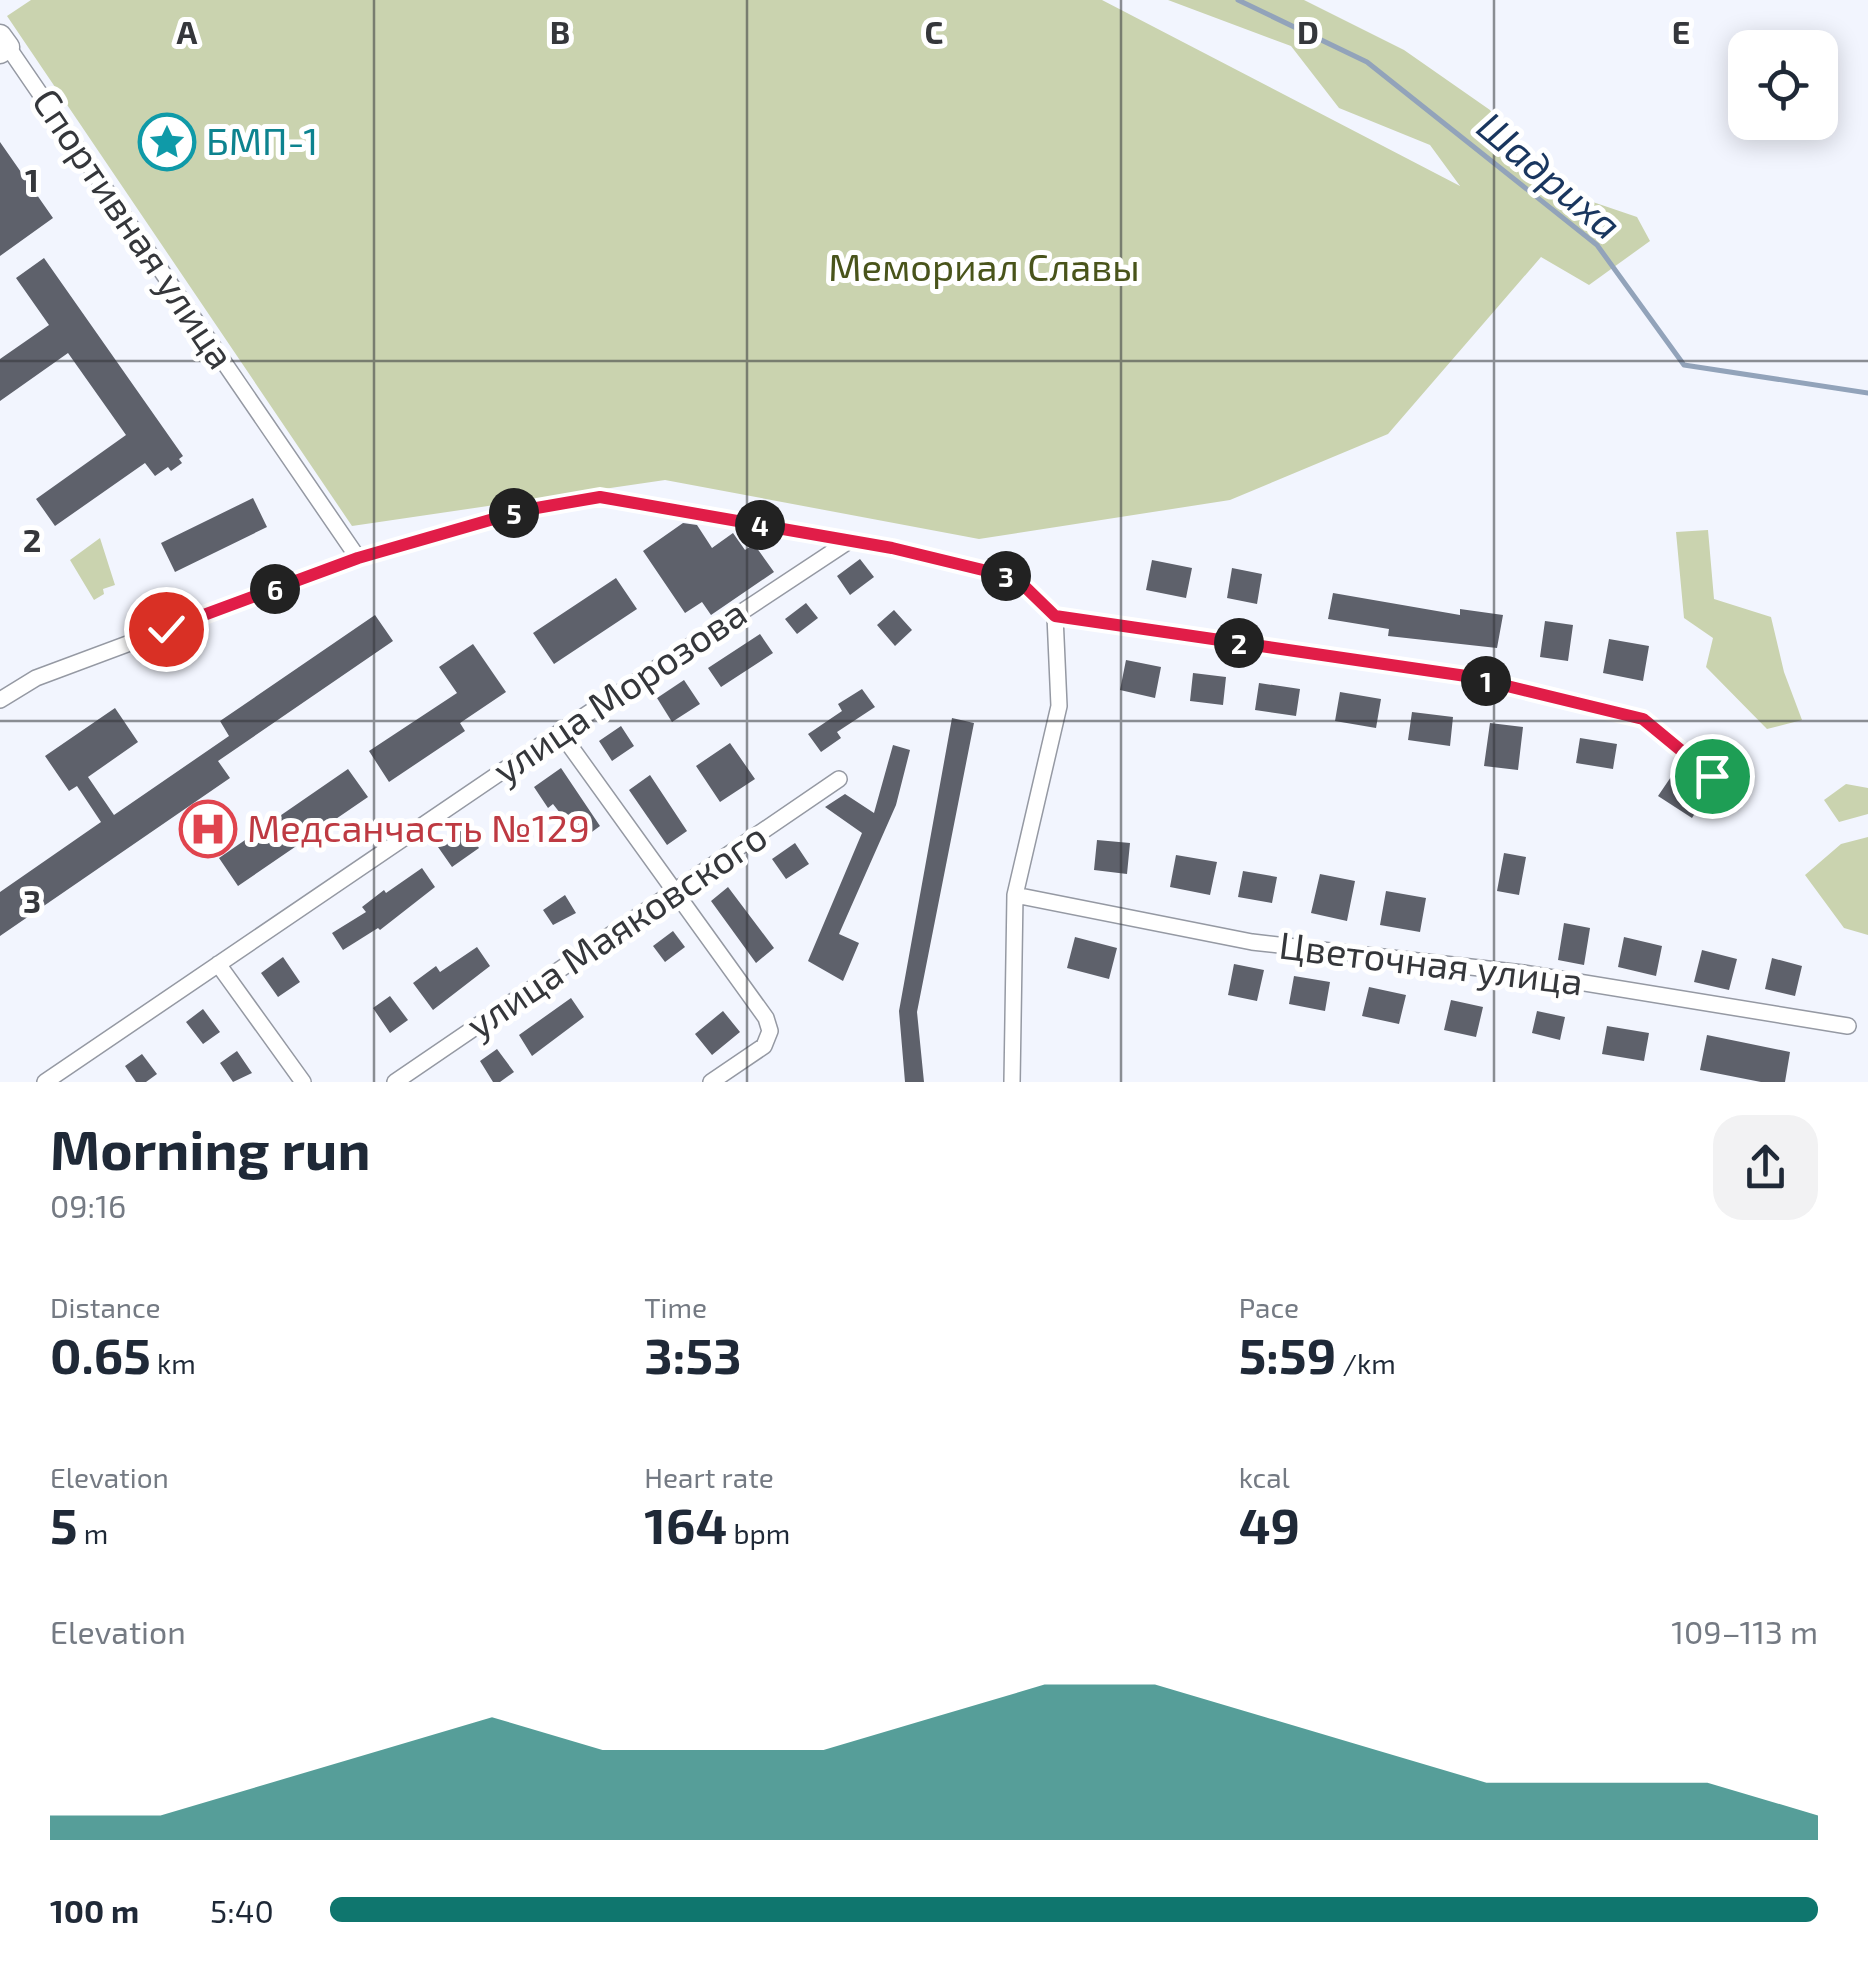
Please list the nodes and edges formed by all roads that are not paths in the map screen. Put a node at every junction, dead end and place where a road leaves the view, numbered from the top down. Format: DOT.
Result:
graph roads {
  1 [pos="2,45"];
  2 [pos="849,541"];
  3 [pos="358,558"];
  4 [pos="1055,616"];
  5 [pos="0,700"];
  6 [pos="560,732"];
  7 [pos="1712,776"];
  8 [pos="839,780"];
  9 [pos="674,892"];
  10 [pos="1015,896"];
  11 [pos="218,964"];
  12 [pos="1848,1026"];
  13 [pos="45,1082"];
  14 [pos="303,1082"];
  15 [pos="396,1082"];
  16 [pos="711,1082"];
  17 [pos="1012,1082"];
  1 -- 3 [label="street, Спортивная улица"];
  2 -- 3 [label="street"];
  2 -- 4 [label="street"];
  2 -- 6 [label="street, улица Морозова"];
  3 -- 5 [label="street"];
  4 -- 7 [label="street"];
  4 -- 10 [label="street"];
  6 -- 9 [label="street"];
  6 -- 11 [label="street, улица Морозова"];
  8 -- 9 [label="street, улица Маяковского"];
  9 -- 15 [label="street, улица Маяковского"];
  9 -- 16 [label="street"];
  10 -- 12 [label="street, Цветочная улица"];
  10 -- 17 [label="street"];
  11 -- 13 [label="street, улица Морозова"];
  11 -- 14 [label="street"];
}
